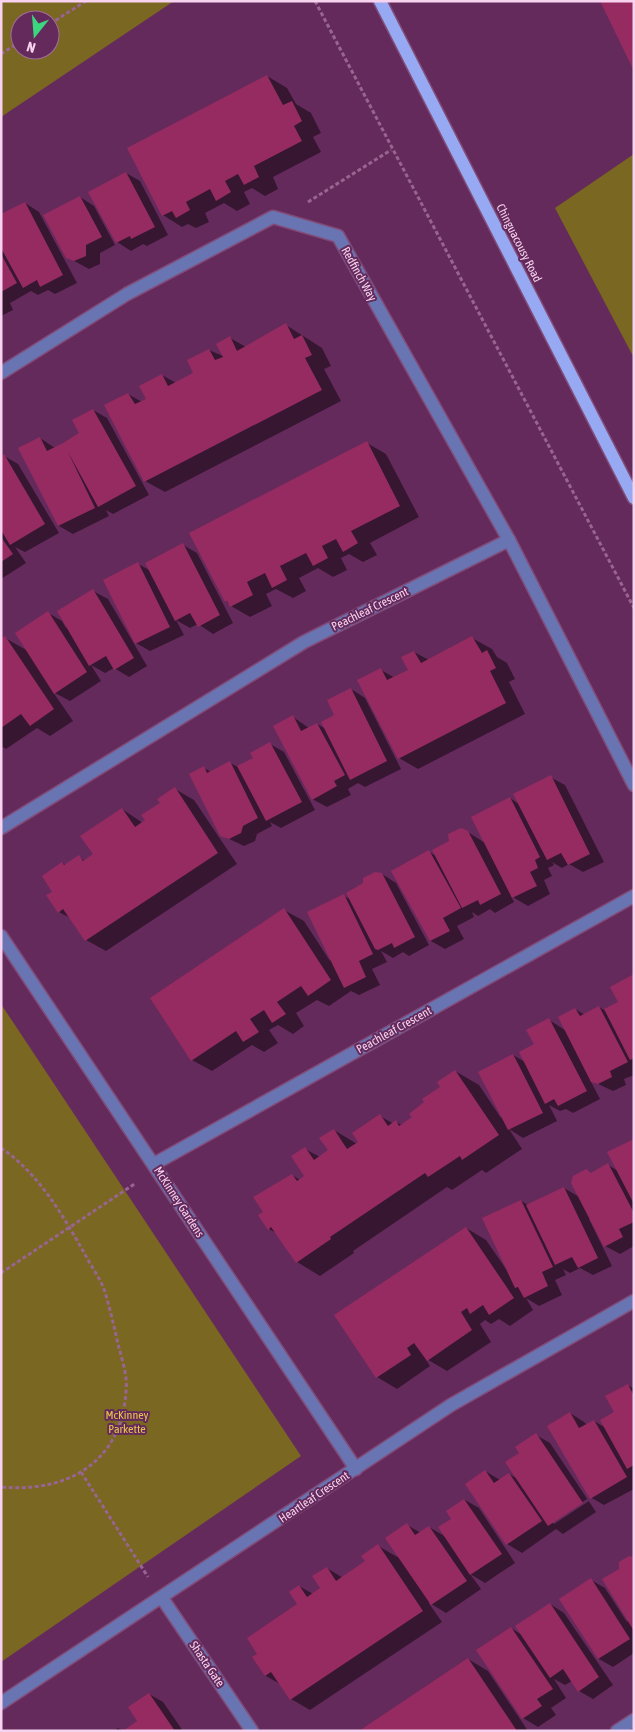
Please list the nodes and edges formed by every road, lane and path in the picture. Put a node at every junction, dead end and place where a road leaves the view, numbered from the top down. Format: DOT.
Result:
graph roads {
  1 [pos="86,1"];
  2 [pos="315,1"];
  3 [pos="380,1"];
  4 [pos="60,18"];
  5 [pos="392,150"];
  6 [pos="305,226"];
  7 [pos="1,373"];
  8 [pos="634,498"];
  9 [pos="509,540"];
  10 [pos="634,608"];
  11 [pos="634,784"];
  12 [pos="1,828"];
  13 [pos="634,896"];
  14 [pos="1,936"];
  15 [pos="1,1148"];
  16 [pos="154,1164"];
  17 [pos="69,1226"];
  18 [pos="1,1273"];
  19 [pos="634,1301"];
  20 [pos="356,1469"];
  21 [pos="81,1472"];
  22 [pos="1,1486"];
  23 [pos="162,1598"];
  24 [pos="1,1703"];
  25 [pos="634,1720"];
  26 [pos="252,1731"];
  27 [pos="617,1731"];
  1 -- 4 [label="path"];
  2 -- 5 [label="path"];
  3 -- 8 [label="main road, Chinguacousy Road"];
  5 -- 6 [label="path"];
  5 -- 10 [label="path"];
  6 -- 7 [label="street, Redfinch Way"];
  6 -- 9 [label="street, Redfinch Way"];
  9 -- 11 [label="street"];
  9 -- 12 [label="street, Peachleaf Crescent"];
  13 -- 16 [label="street, Peachleaf Crescent"];
  14 -- 16 [label="street, McKinney Gardens"];
  15 -- 17 [label="path"];
  16 -- 17 [label="path"];
  16 -- 20 [label="street, McKinney Gardens"];
  17 -- 18 [label="path"];
  17 -- 21 [label="path"];
  19 -- 20 [label="street, Heartleaf Crescent"];
  20 -- 23 [label="street, Heartleaf Crescent"];
  21 -- 22 [label="path"];
  21 -- 23 [label="path"];
  23 -- 24 [label="street, Heartleaf Crescent"];
  23 -- 26 [label="street, Shasta Gate"];
  25 -- 27 [label="street"];
}
